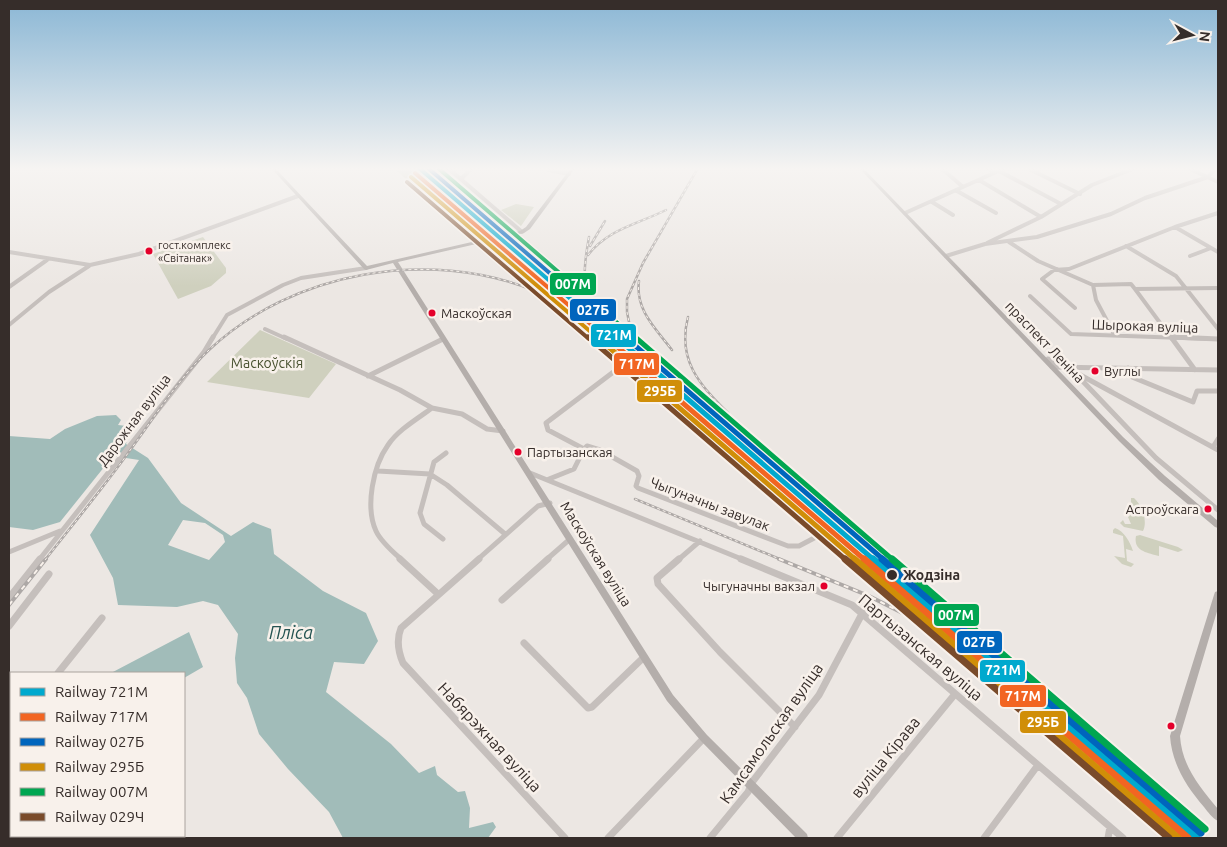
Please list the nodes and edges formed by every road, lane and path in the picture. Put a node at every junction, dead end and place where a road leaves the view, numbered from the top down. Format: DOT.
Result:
graph roads {
  1 [pos="266,208"];
  2 [pos="309,208"];
  3 [pos="494,208"];
  4 [pos="544,208"];
  5 [pos="901,208"];
  6 [pos="919,208"];
  7 [pos="942,208"];
  8 [pos="987,208"];
  9 [pos="1026,208"];
  10 [pos="1055,208"];
  11 [pos="1125,208"];
  12 [pos="906,213"];
  13 [pos="996,213"];
  14 [pos="1218,213"];
  15 [pos="231,214"];
  16 [pos="953,214"];
  17 [pos="1040,216"];
  18 [pos="235,219"];
  19 [pos="1175,227"];
  20 [pos="522,232"];
  21 [pos="1009,242"];
  22 [pos="985,244"];
  23 [pos="1126,246"];
  24 [pos="1211,248"];
  25 [pos="9,252"];
  26 [pos="1218,252"];
  27 [pos="947,256"];
  28 [pos="1190,256"];
  29 [pos="47,259"];
  30 [pos="396,262"];
  31 [pos="90,265"];
  32 [pos="366,268"];
  33 [pos="1054,270"];
  34 [pos="1092,285"];
  35 [pos="9,286"];
  36 [pos="1185,287"];
  37 [pos="1218,288"];
  38 [pos="1135,289"];
  39 [pos="1030,296"];
  40 [pos="1075,308"];
  41 [pos="9,325"];
  42 [pos="265,328"];
  43 [pos="1218,329"];
  44 [pos="1114,334"];
  45 [pos="1172,338"];
  46 [pos="443,339"];
  47 [pos="1218,339"];
  48 [pos="1048,359"];
  49 [pos="620,367"];
  50 [pos="1054,367"];
  51 [pos="1070,368"];
  52 [pos="1128,368"];
  53 [pos="1195,370"];
  54 [pos="1218,370"];
  55 [pos="1063,374"];
  56 [pos="368,376"];
  57 [pos="1218,391"];
  58 [pos="432,408"];
  59 [pos="502,431"];
  60 [pos="1218,439"];
  61 [pos="1216,448"];
  62 [pos="584,449"];
  63 [pos="446,452"];
  64 [pos="378,471"];
  65 [pos="530,473"];
  66 [pos="430,474"];
  67 [pos="549,479"];
  68 [pos="550,504"];
  69 [pos="1218,510"];
  70 [pos="1218,524"];
  71 [pos="62,530"];
  72 [pos="504,534"];
  73 [pos="818,536"];
  74 [pos="443,539"];
  75 [pos="570,539"];
  76 [pos="700,542"];
  77 [pos="9,552"];
  78 [pos="49,574"];
  79 [pos="438,594"];
  80 [pos="1218,595"];
  81 [pos="9,598"];
  82 [pos="502,600"];
  83 [pos="863,612"];
  84 [pos="102,618"];
  85 [pos="9,626"];
  86 [pos="524,642"];
  87 [pos="643,658"];
  88 [pos="59,672"];
  89 [pos="955,694"];
  90 [pos="796,727"];
  91 [pos="704,738"];
  92 [pos="1038,765"];
  93 [pos="751,786"];
  94 [pos="1218,816"];
  95 [pos="1110,827"];
  96 [pos="565,838"];
  97 [pos="608,838"];
  98 [pos="710,838"];
  99 [pos="803,838"];
  100 [pos="837,838"];
  101 [pos="984,838"];
  102 [pos="1108,838"];
  103 [pos="1123,838"];
  1 -- 18 [label="street"];
  2 -- 32 [label="main road"];
  3 -- 20 [label="street"];
  4 -- 20 [label="main road"];
  5 -- 12 [label="main road, праспект Леніна"];
  6 -- 12 [label="street"];
  7 -- 16 [label="street"];
  8 -- 13 [label="street"];
  9 -- 17 [label="street"];
  10 -- 17 [label="street"];
  11 -- 21 [label="street"];
  12 -- 27 [label="main road, праспект Леніна"];
  14 -- 19 [label="street"];
  15 -- 18 [label="street"];
  17 -- 22 [label="street"];
  18 -- 31 [label="street"];
  19 -- 23 [label="street"];
  19 -- 24 [label="street"];
  20 -- 30 [label="main road"];
  21 -- 22 [label="street"];
  21 -- 33 [label="street"];
  22 -- 27 [label="street"];
  23 -- 33 [label="street"];
  23 -- 36 [label="street"];
  24 -- 26 [label="street"];
  24 -- 28 [label="street"];
  25 -- 29 [label="street"];
  27 -- 48 [label="main road, праспект Леніна"];
  27 -- 50 [label="main road, праспект Леніна"];
  29 -- 31 [label="street"];
  29 -- 35 [label="street"];
  30 -- 32 [label="main road"];
  30 -- 46 [label="main road, Маскоўская вуліца"];
  31 -- 41 [label="street"];
  32 -- 71 [label="street, Дарожная вуліца"];
  33 -- 34 [label="street"];
  33 -- 40 [label="street"];
  34 -- 38 [label="street"];
  34 -- 44 [label="street"];
  36 -- 37 [label="street"];
  36 -- 38 [label="street"];
  36 -- 43 [label="street"];
  38 -- 45 [label="street"];
  39 -- 44 [label="street, Шырокая вуліца"];
  42 -- 56 [label="street"];
  44 -- 45 [label="street, Шырокая вуліца"];
  45 -- 47 [label="street, Шырокая вуліца"];
  45 -- 53 [label="street"];
  46 -- 56 [label="street"];
  46 -- 59 [label="main road, Маскоўская вуліца"];
  48 -- 50 [label="main road, праспект Леніна"];
  48 -- 51 [label="street"];
  49 -- 62 [label="street"];
  50 -- 51 [label="street"];
  50 -- 55 [label="main road, праспект Леніна"];
  50 -- 70 [label="main road, праспект Леніна"];
  51 -- 52 [label="street"];
  51 -- 55 [label="street"];
  51 -- 61 [label="street"];
  51 -- 69 [label="street"];
  52 -- 53 [label="street"];
  52 -- 57 [label="street"];
  53 -- 54 [label="street"];
  55 -- 70 [label="main road, праспект Леніна"];
  56 -- 58 [label="street"];
  58 -- 59 [label="street"];
  58 -- 64 [label="street"];
  59 -- 65 [label="main road, Маскоўская вуліца"];
  60 -- 61 [label="street"];
  62 -- 67 [label="street"];
  62 -- 73 [label="street, Чыгуначны завулак"];
  63 -- 66 [label="street"];
  64 -- 66 [label="street"];
  64 -- 79 [label="street"];
  65 -- 67 [label="street, Партызанская вуліца"];
  65 -- 68 [label="main road, Маскоўская вуліца"];
  66 -- 72 [label="street"];
  66 -- 74 [label="street"];
  67 -- 76 [label="street, Партызанская вуліца"];
  68 -- 72 [label="street"];
  68 -- 75 [label="main road, Маскоўская вуліца"];
  71 -- 77 [label="street"];
  71 -- 81 [label="street, Дарожная вуліца"];
  72 -- 79 [label="street"];
  75 -- 82 [label="street"];
  75 -- 87 [label="main road, Маскоўская вуліца"];
  76 -- 83 [label="street, Партызанская вуліца"];
  76 -- 90 [label="street"];
  78 -- 85 [label="street"];
  79 -- 96 [label="street, Набярэжная вуліца"];
  80 -- 94 [label="main road"];
  83 -- 89 [label="street, Партызанская вуліца"];
  83 -- 90 [label="street, Камсамольская вуліца"];
  84 -- 88 [label="street"];
  86 -- 87 [label="street"];
  87 -- 91 [label="main road, Маскоўская вуліца"];
  89 -- 92 [label="street, Партызанская вуліца"];
  89 -- 100 [label="street, вуліца Кірава"];
  90 -- 93 [label="street, Камсамольская вуліца"];
  91 -- 93 [label="main road, Маскоўская вуліца"];
  91 -- 97 [label="street"];
  92 -- 95 [label="street, Партызанская вуліца"];
  92 -- 101 [label="street"];
  93 -- 98 [label="street, Камсамольская вуліца"];
  93 -- 99 [label="main road, Маскоўская вуліца"];
  95 -- 102 [label="street"];
  95 -- 103 [label="street, Партызанская вуліца"];
}
